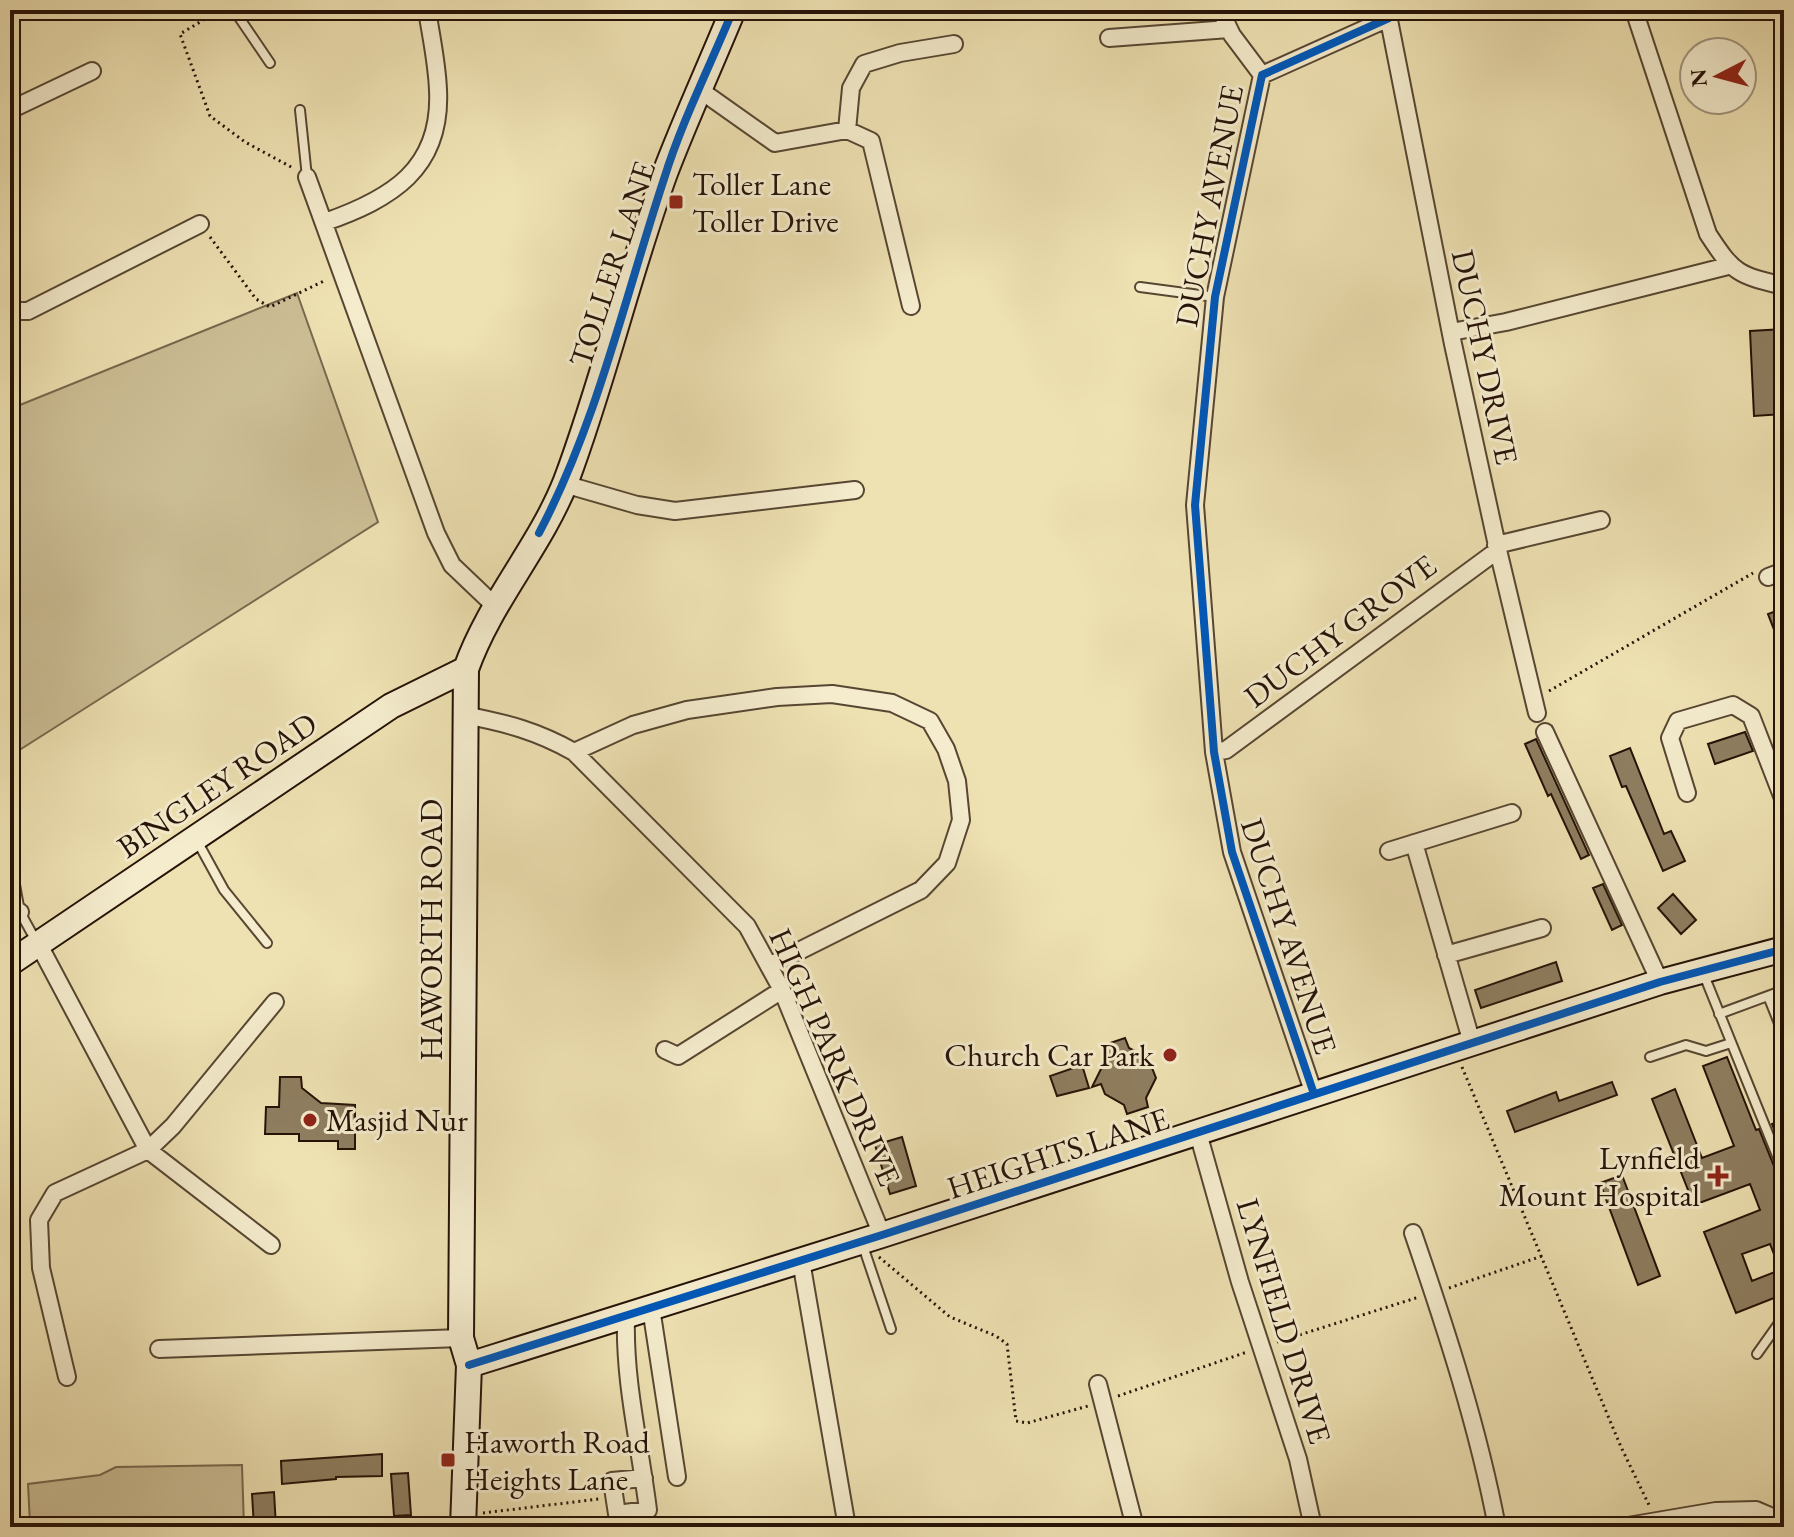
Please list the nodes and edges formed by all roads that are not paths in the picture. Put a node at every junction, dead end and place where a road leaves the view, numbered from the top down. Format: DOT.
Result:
graph roads {
  1 [pos="234,10"];
  2 [pos="427,10"];
  3 [pos="733,10"];
  4 [pos="1220,10"];
  5 [pos="1634,10"];
  6 [pos="1388,14"];
  7 [pos="1229,29"];
  8 [pos="1109,38"];
  9 [pos="954,44"];
  10 [pos="270,63"];
  11 [pos="92,71"];
  12 [pos="1262,75"];
  13 [pos="700,90"];
  14 [pos="10,110"];
  15 [pos="300,110"];
  16 [pos="847,130"];
  17 [pos="307,177"];
  18 [pos="325,222"];
  19 [pos="200,224"];
  20 [pos="1728,266"];
  21 [pos="1784,286"];
  22 [pos="1140,287"];
  23 [pos="1215,297"];
  24 [pos="911,306"];
  25 [pos="10,311"];
  26 [pos="1451,332"];
  27 [pos="564,484"];
  28 [pos="855,490"];
  29 [pos="1601,520"];
  30 [pos="1497,548"];
  31 [pos="1784,571"];
  32 [pos="1768,577"];
  33 [pos="495,606"];
  34 [pos="466,669"];
  35 [pos="1536,706"];
  36 [pos="464,715"];
  37 [pos="1545,732"];
  38 [pos="574,752"];
  39 [pos="1214,752"];
  40 [pos="1687,793"];
  41 [pos="1784,801"];
  42 [pos="1512,813"];
  43 [pos="195,838"];
  44 [pos="1414,843"];
  45 [pos="1389,851"];
  46 [pos="10,857"];
  47 [pos="15,914"];
  48 [pos="1542,928"];
  49 [pos="267,943"];
  50 [pos="39,945"];
  51 [pos="1784,949"];
  52 [pos="1446,955"];
  53 [pos="10,963"];
  54 [pos="771,965"];
  55 [pos="1702,971"];
  56 [pos="1660,982"];
  57 [pos="782,990"];
  58 [pos="1784,990"];
  59 [pos="1768,996"];
  60 [pos="275,1002"];
  61 [pos="1719,1014"];
  62 [pos="1784,1036"];
  63 [pos="1731,1043"];
  64 [pos="1463,1046"];
  65 [pos="665,1050"];
  66 [pos="1650,1057"];
  67 [pos="1314,1094"];
  68 [pos="1198,1133"];
  69 [pos="148,1150"];
  70 [pos="1784,1173"];
  71 [pos="1413,1233"];
  72 [pos="872,1238"];
  73 [pos="271,1245"];
  74 [pos="801,1261"];
  75 [pos="651,1308"];
  76 [pos="1784,1316"];
  77 [pos="626,1317"];
  78 [pos="891,1329"];
  79 [pos="461,1338"];
  80 [pos="159,1349"];
  81 [pos="1757,1354"];
  82 [pos="469,1365"];
  83 [pos="67,1377"];
  84 [pos="1098,1384"];
  85 [pos="677,1477"];
  86 [pos="644,1478"];
  87 [pos="463,1521"];
  88 [pos="1784,1522"];
  89 [pos="847,1527"];
  90 [pos="1135,1527"];
  91 [pos="1313,1527"];
  92 [pos="1497,1527"];
  93 [pos="1622,1527"];
  1 -- 10 [label="lane"];
  2 -- 18 [label="street"];
  3 -- 13 [label="main road, TOLLER LANE"];
  4 -- 7 [label="street"];
  5 -- 20 [label="street"];
  6 -- 12 [label="street, DUCHY AVENUE"];
  6 -- 26 [label="street, DUCHY DRIVE"];
  7 -- 8 [label="street"];
  7 -- 12 [label="street"];
  9 -- 16 [label="street"];
  11 -- 14 [label="street"];
  12 -- 23 [label="street, DUCHY AVENUE"];
  13 -- 16 [label="street"];
  13 -- 27 [label="main road, TOLLER LANE"];
  15 -- 17 [label="lane"];
  16 -- 24 [label="street"];
  17 -- 18 [label="street"];
  18 -- 33 [label="street"];
  19 -- 25 [label="street"];
  20 -- 21 [label="street"];
  20 -- 26 [label="street"];
  22 -- 23 [label="lane"];
  23 -- 39 [label="street, DUCHY AVENUE"];
  26 -- 30 [label="street, DUCHY DRIVE"];
  27 -- 28 [label="street"];
  27 -- 33 [label="main road, TOLLER LANE"];
  29 -- 30 [label="street"];
  30 -- 35 [label="street, DUCHY DRIVE"];
  30 -- 39 [label="street, DUCHY GROVE"];
  31 -- 32 [label="street"];
  33 -- 34 [label="main road, TOLLER LANE"];
  34 -- 36 [label="main road, HAWORTH ROAD"];
  34 -- 43 [label="main road, BINGLEY ROAD"];
  36 -- 38 [label="street, HIGH PARK DRIVE"];
  36 -- 79 [label="main road, HAWORTH ROAD"];
  37 -- 56 [label="street"];
  38 -- 54 [label="street, HIGH PARK DRIVE"];
  38 -- 54 [label="street"];
  39 -- 67 [label="street, DUCHY AVENUE"];
  40 -- 41 [label="street"];
  42 -- 44 [label="street"];
  43 -- 49 [label="lane"];
  43 -- 50 [label="main road, BINGLEY ROAD"];
  44 -- 45 [label="street"];
  44 -- 52 [label="street"];
  46 -- 47 [label="lane"];
  47 -- 50 [label="lane"];
  48 -- 52 [label="street"];
  50 -- 53 [label="main road, BINGLEY ROAD"];
  50 -- 69 [label="street"];
  51 -- 55 [label="main road, HEIGHTS LANE"];
  52 -- 64 [label="street"];
  54 -- 57 [label="street, HIGH PARK DRIVE"];
  55 -- 56 [label="main road, HEIGHTS LANE"];
  55 -- 61 [label="lane"];
  56 -- 64 [label="main road, HEIGHTS LANE"];
  57 -- 65 [label="street"];
  57 -- 72 [label="street, HIGH PARK DRIVE"];
  58 -- 59 [label="lane"];
  59 -- 61 [label="lane"];
  59 -- 62 [label="lane"];
  60 -- 69 [label="street"];
  61 -- 63 [label="lane"];
  63 -- 66 [label="lane"];
  63 -- 70 [label="lane"];
  64 -- 67 [label="main road, HEIGHTS LANE"];
  67 -- 68 [label="main road, HEIGHTS LANE"];
  68 -- 72 [label="main road, HEIGHTS LANE"];
  68 -- 91 [label="street, LYNFIELD DRIVE"];
  69 -- 73 [label="street"];
  69 -- 83 [label="street"];
  71 -- 92 [label="street"];
  72 -- 74 [label="main road, HEIGHTS LANE"];
  72 -- 78 [label="lane"];
  74 -- 75 [label="main road, HEIGHTS LANE"];
  74 -- 89 [label="street"];
  75 -- 77 [label="main road, HEIGHTS LANE"];
  75 -- 85 [label="street"];
  76 -- 81 [label="lane"];
  77 -- 82 [label="main road, HEIGHTS LANE"];
  77 -- 86 [label="street"];
  79 -- 80 [label="street"];
  79 -- 82 [label="main road, HAWORTH ROAD"];
  82 -- 87 [label="main road, HAWORTH ROAD"];
  84 -- 90 [label="street"];
  86 -- 86 [label="street"];
  88 -- 93 [label="street"];
}
